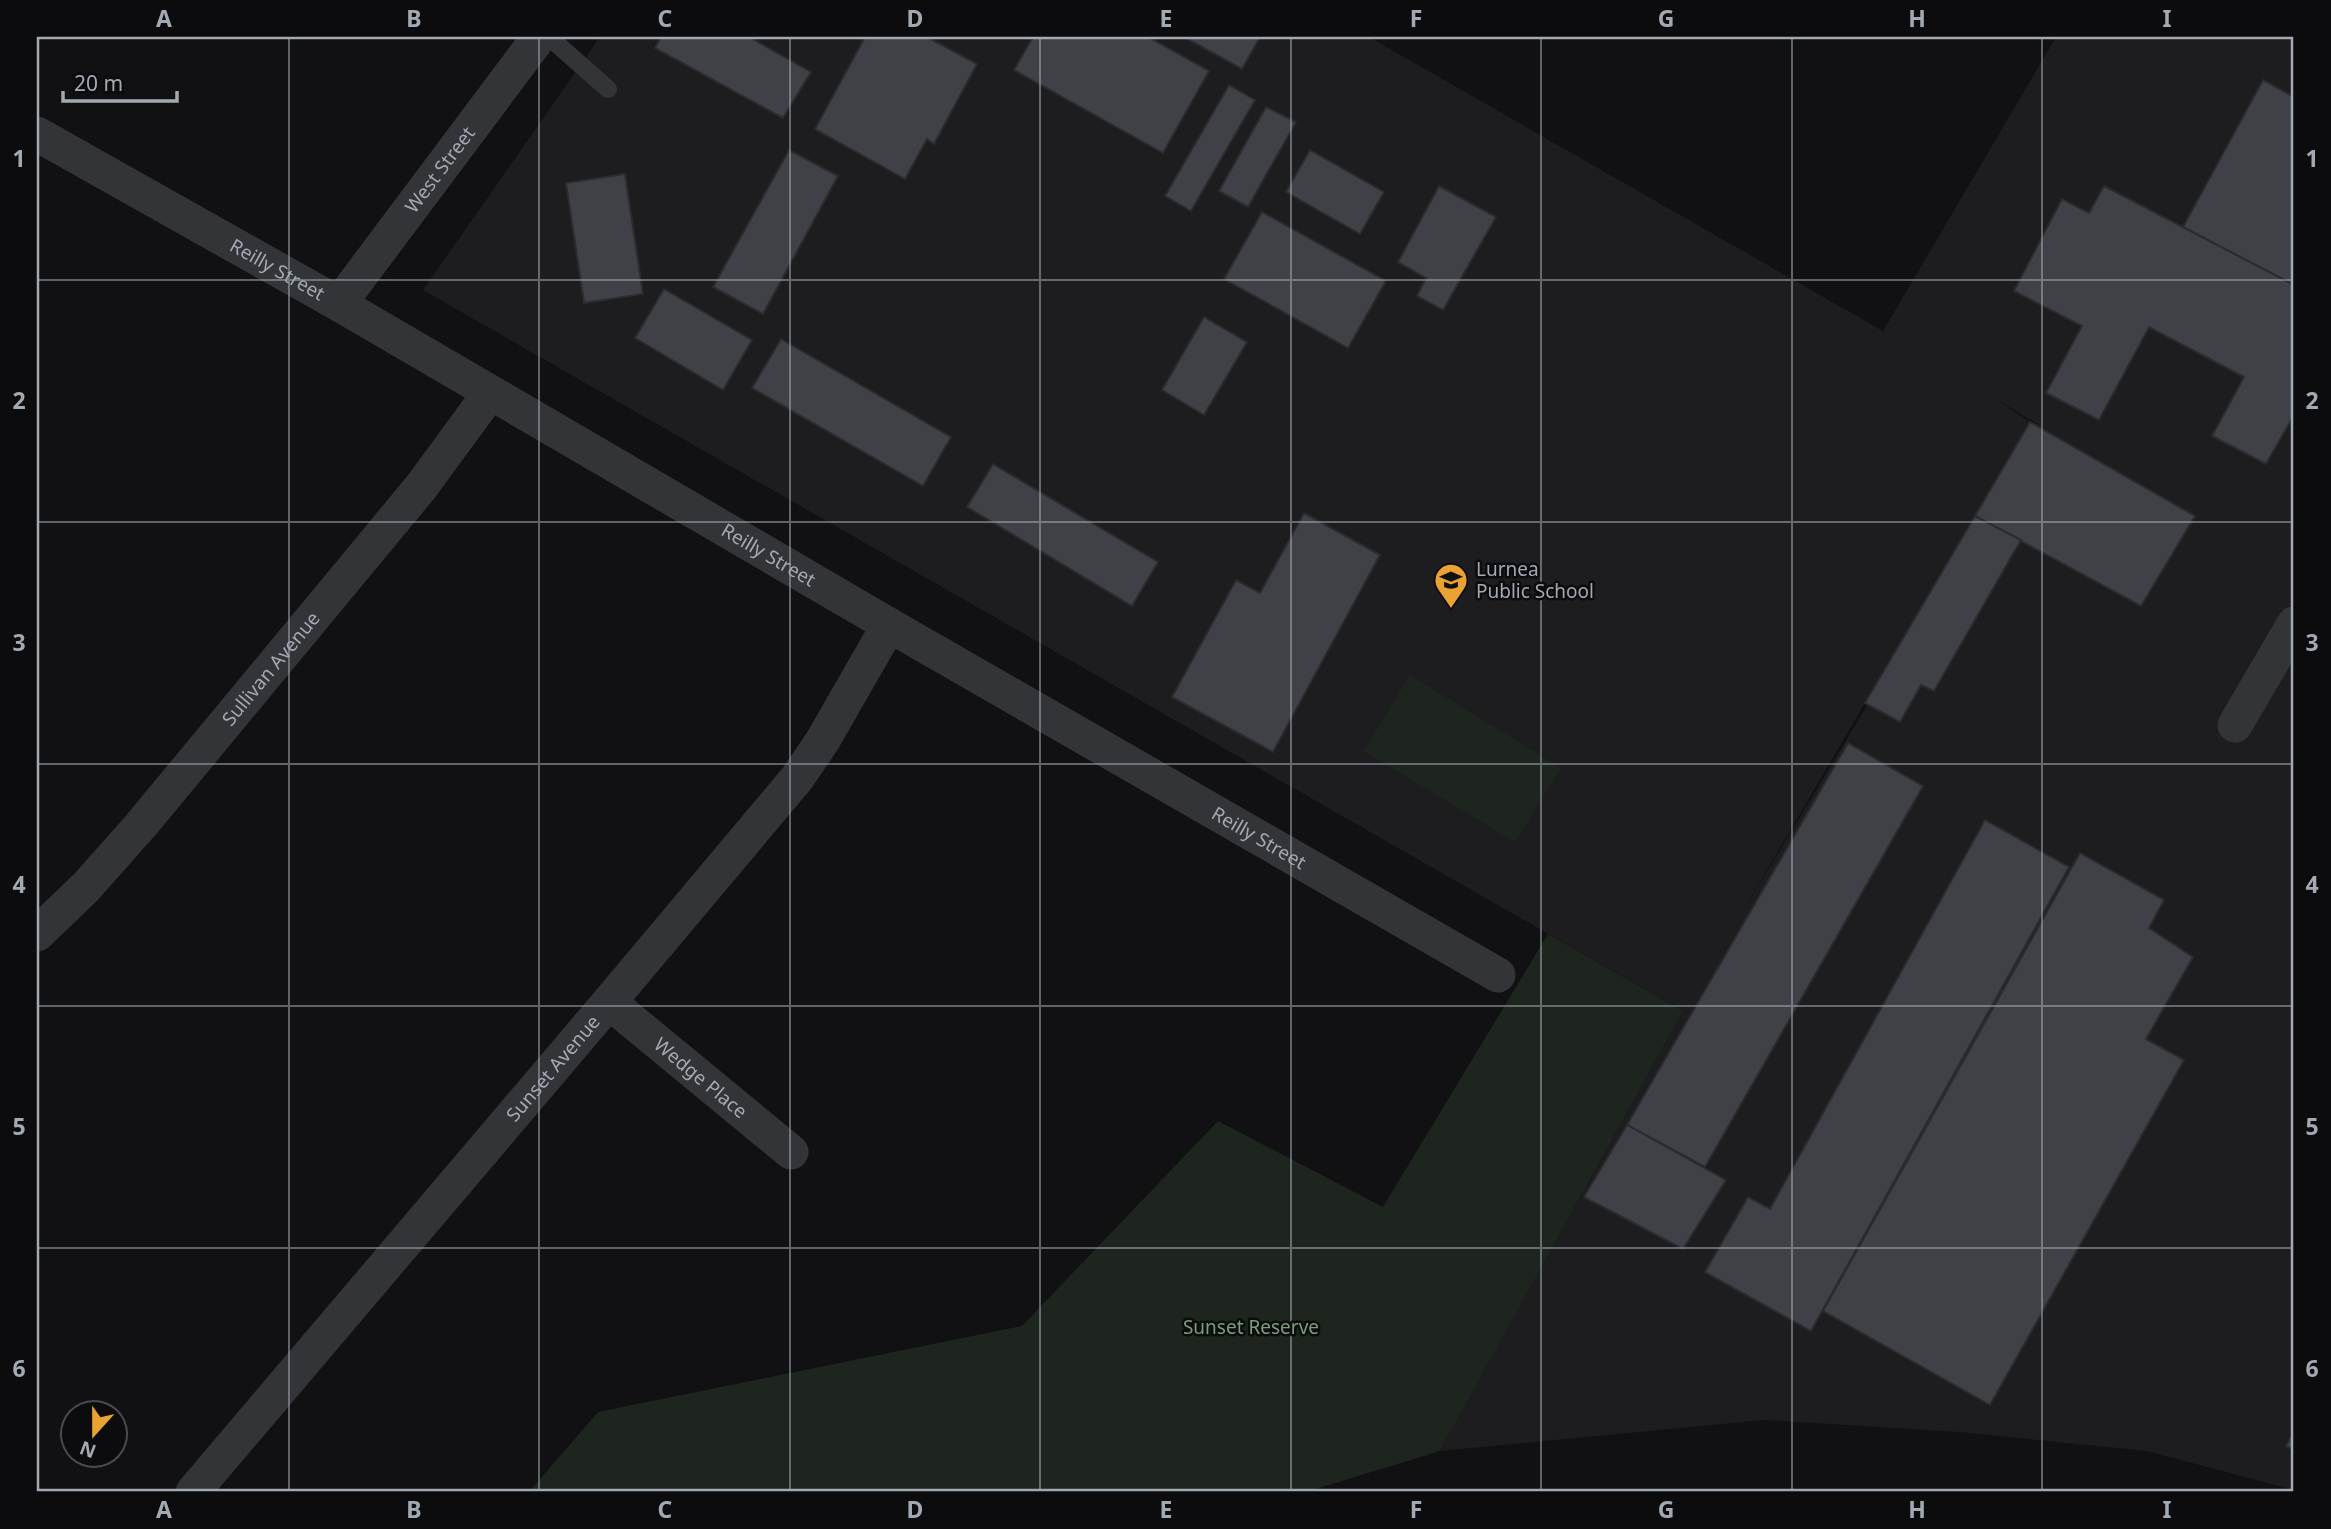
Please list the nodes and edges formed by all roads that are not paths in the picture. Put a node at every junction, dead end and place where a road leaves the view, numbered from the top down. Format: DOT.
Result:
graph roads {
  1 [pos="539,37"];
  2 [pos="549,37"];
  3 [pos="608,89"];
  4 [pos="37,134"];
  5 [pos="340,304"];
  6 [pos="490,393"];
  7 [pos="2294,624"];
  8 [pos="889,625"];
  9 [pos="2235,725"];
  10 [pos="37,934"];
  11 [pos="1498,975"];
  12 [pos="610,1003"];
  13 [pos="792,1152"];
  14 [pos="193,1492"];
  1 -- 5 [label="street, West Street"];
  2 -- 3 [label="lane"];
  4 -- 5 [label="street, Reilly Street"];
  5 -- 6 [label="street, Reilly Street"];
  6 -- 8 [label="street, Reilly Street"];
  6 -- 10 [label="street, Sullivan Avenue"];
  7 -- 9 [label="street"];
  8 -- 11 [label="street, Reilly Street"];
  8 -- 12 [label="street, Sunset Avenue"];
  12 -- 13 [label="street, Wedge Place"];
  12 -- 14 [label="street, Sunset Avenue"];
}
